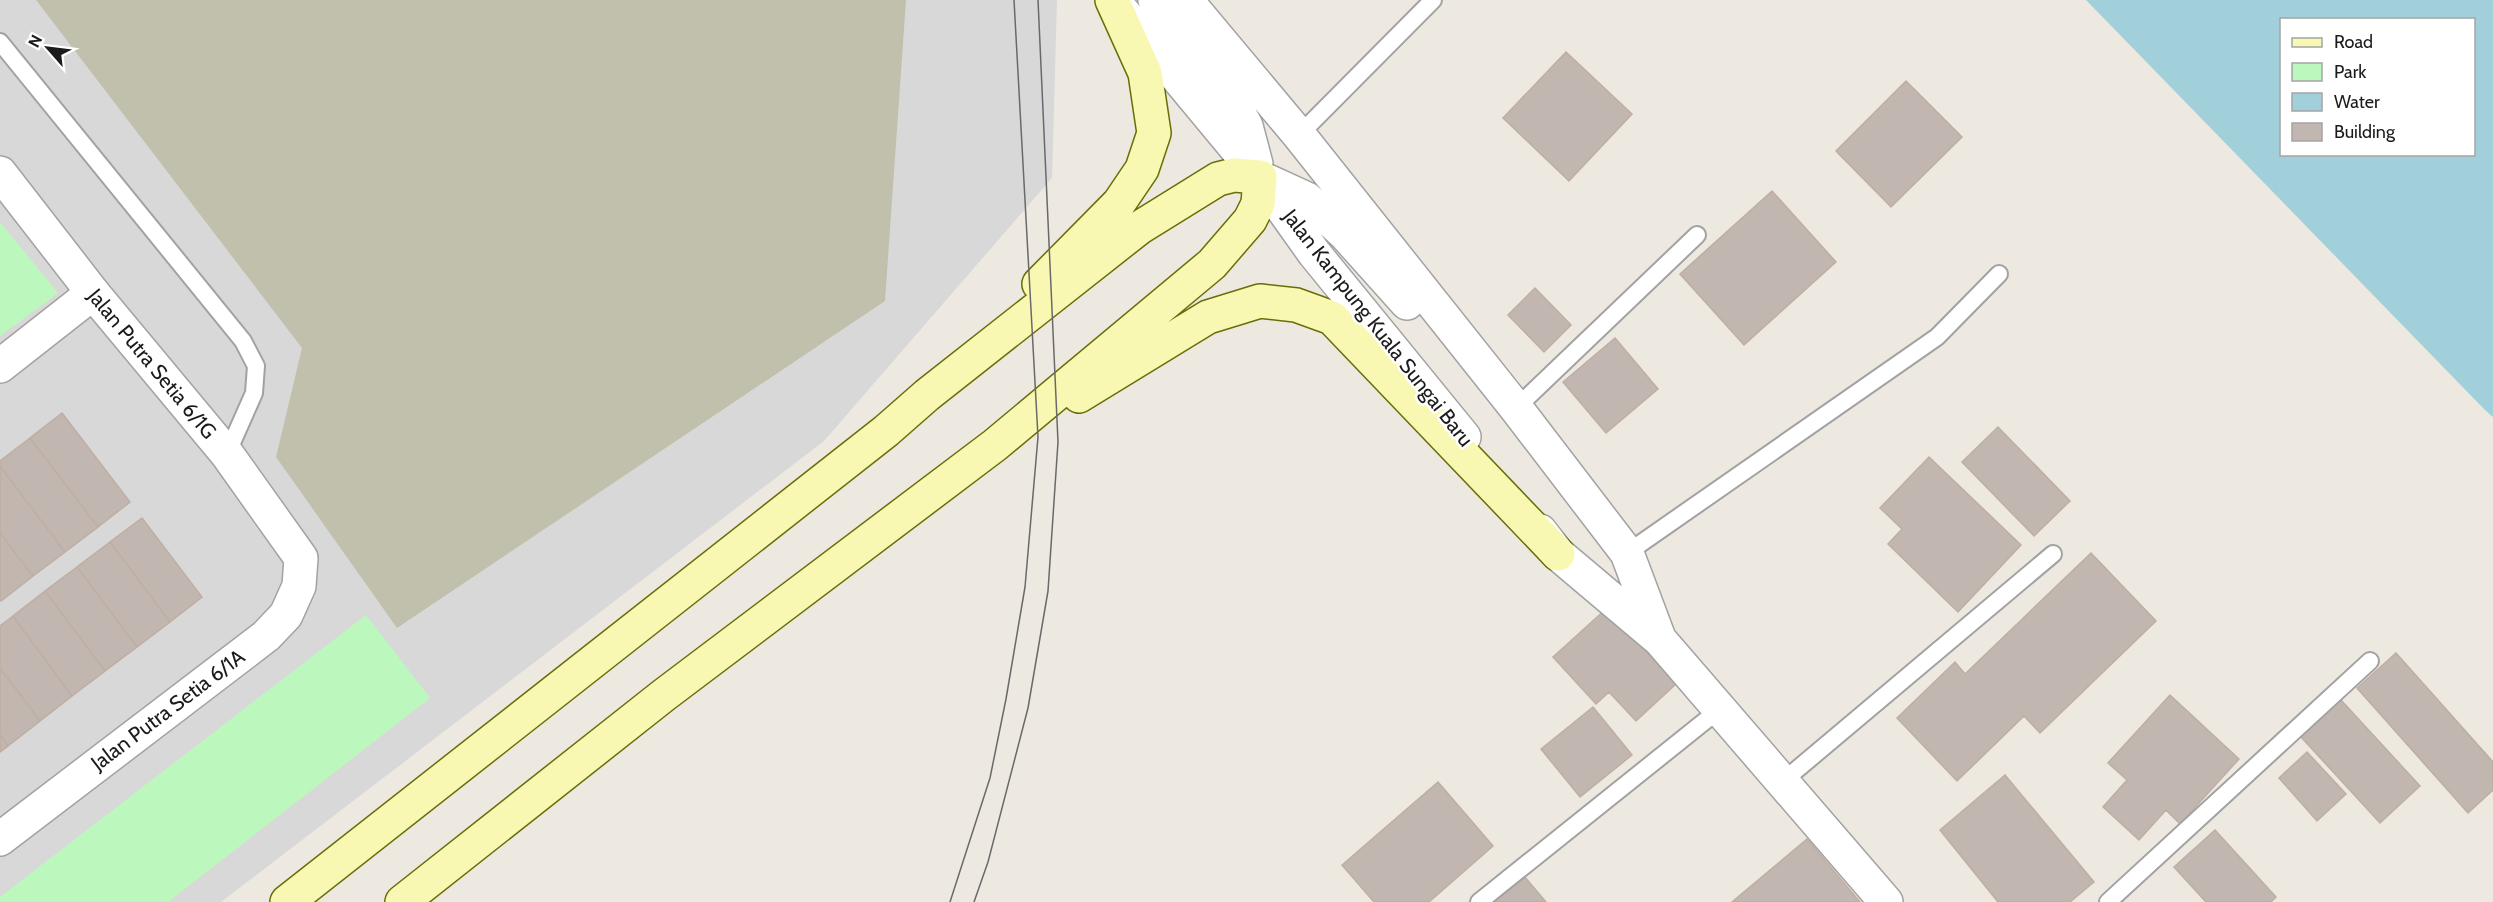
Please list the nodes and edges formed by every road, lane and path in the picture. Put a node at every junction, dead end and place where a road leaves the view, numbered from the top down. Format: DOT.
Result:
graph roads {
  1 [pos="1112,0"];
  2 [pos="1155,0"];
  3 [pos="1186,0"];
  4 [pos="1433,0"];
  5 [pos="0,42"];
  6 [pos="1299,135"];
  7 [pos="0,173"];
  8 [pos="1260,177"];
  9 [pos="1697,235"];
  10 [pos="1999,274"];
  11 [pos="93,292"];
  12 [pos="0,366"];
  13 [pos="927,395"];
  14 [pos="1516,408"];
  15 [pos="995,445"];
  16 [pos="227,454"];
  17 [pos="1560,466"];
  18 [pos="1627,553"];
  19 [pos="1558,554"];
  20 [pos="2052,554"];
  21 [pos="301,558"];
  22 [pos="1660,640"];
  23 [pos="2370,661"];
  24 [pos="1720,709"];
  25 [pos="1782,782"];
  26 [pos="0,839"];
  27 [pos="329,868"];
  28 [pos="427,889"];
  29 [pos="287,902"];
  30 [pos="316,902"];
  31 [pos="402,902"];
  32 [pos="1479,902"];
  33 [pos="1886,902"];
  34 [pos="2108,902"];
  1 -- 8 [label="street, Jalan Kampung Kuala Sungai Baru"];
  1 -- 13 [label="main road"];
  2 -- 8 [label="street"];
  3 -- 6 [label="street, Jalan Kampung Kuala Sungai Baru"];
  4 -- 6 [label="lane"];
  5 -- 16 [label="lane"];
  6 -- 14 [label="street, Jalan Kampung Kuala Sungai Baru"];
  7 -- 11 [label="street, Jalan Putra Setia 6/1G"];
  8 -- 13 [label="main road"];
  8 -- 15 [label="main road"];
  8 -- 17 [label="street"];
  8 -- 19 [label="street, Jalan Kampung Kuala Sungai Baru"];
  9 -- 14 [label="lane"];
  10 -- 18 [label="lane"];
  11 -- 12 [label="street"];
  11 -- 16 [label="street, Jalan Putra Setia 6/1G"];
  13 -- 27 [label="main road"];
  14 -- 17 [label="street, Jalan Kampung Kuala Sungai Baru"];
  15 -- 19 [label="main road"];
  15 -- 28 [label="main road"];
  16 -- 21 [label="street, Jalan Putra Setia 6/1G"];
  17 -- 18 [label="street, Jalan Kampung Kuala Sungai Baru"];
  18 -- 22 [label="street, Jalan Kampung Kuala Sungai Baru"];
  19 -- 22 [label="street, Jalan Kampung Kuala Sungai Baru"];
  20 -- 25 [label="lane"];
  21 -- 26 [label="street, Jalan Putra Setia 6/1A"];
  22 -- 24 [label="street, Jalan Kampung Kuala Sungai Baru"];
  23 -- 34 [label="lane"];
  24 -- 25 [label="street, Jalan Kampung Kuala Sungai Baru"];
  24 -- 32 [label="lane"];
  25 -- 33 [label="street, Jalan Kampung Kuala Sungai Baru"];
  27 -- 29 [label="main road"];
  27 -- 30 [label="main road"];
  28 -- 31 [label="main road"];
}
